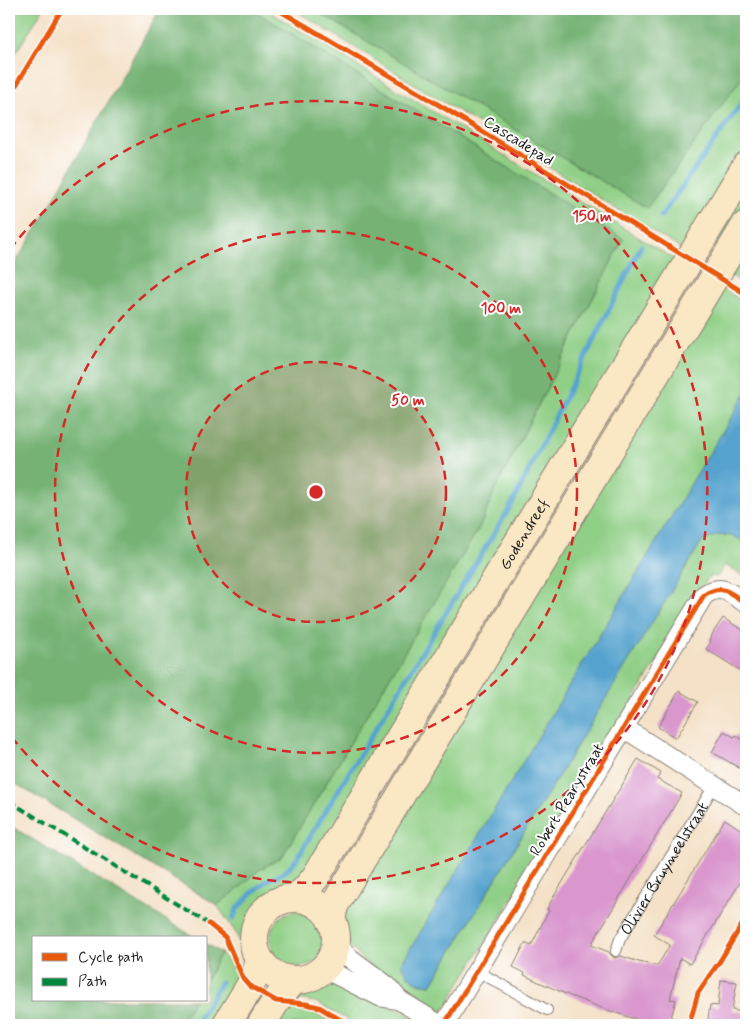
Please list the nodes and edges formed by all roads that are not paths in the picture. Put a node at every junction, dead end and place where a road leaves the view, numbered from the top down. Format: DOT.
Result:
graph roads {
  1 [pos="746,166"];
  2 [pos="746,225"];
  3 [pos="746,603"];
  4 [pos="624,728"];
  5 [pos="714,786"];
  6 [pos="746,806"];
  7 [pos="296,898"];
  8 [pos="334,930"];
  9 [pos="616,952"];
  10 [pos="258,959"];
  11 [pos="477,971"];
  12 [pos="305,977"];
  13 [pos="399,1000"];
  14 [pos="547,1010"];
  15 [pos="226,1025"];
  16 [pos="261,1025"];
  17 [pos="440,1025"];
  18 [pos="444,1025"];
  1 -- 7 [label="main road, Godendreef"];
  2 -- 8 [label="main road, Godendreef"];
  3 -- 4 [label="street, Robert Pearystraat"];
  4 -- 5 [label="street, Olivier Bruyneelstraat"];
  4 -- 11 [label="street, Robert Pearystraat"];
  5 -- 6 [label="street, Olivier Bruyneelstraat"];
  5 -- 9 [label="lane, Olivier Bruyneelstraat"];
  7 -- 8 [label="main road"];
  7 -- 10 [label="main road"];
  8 -- 12 [label="main road"];
  8 -- 13 [label="street"];
  10 -- 12 [label="main road"];
  10 -- 15 [label="main road"];
  11 -- 14 [label="lane"];
  11 -- 18 [label="street, Robert Pearystraat"];
  12 -- 13 [label="street"];
  12 -- 16 [label="main road"];
  13 -- 17 [label="street"];
}
